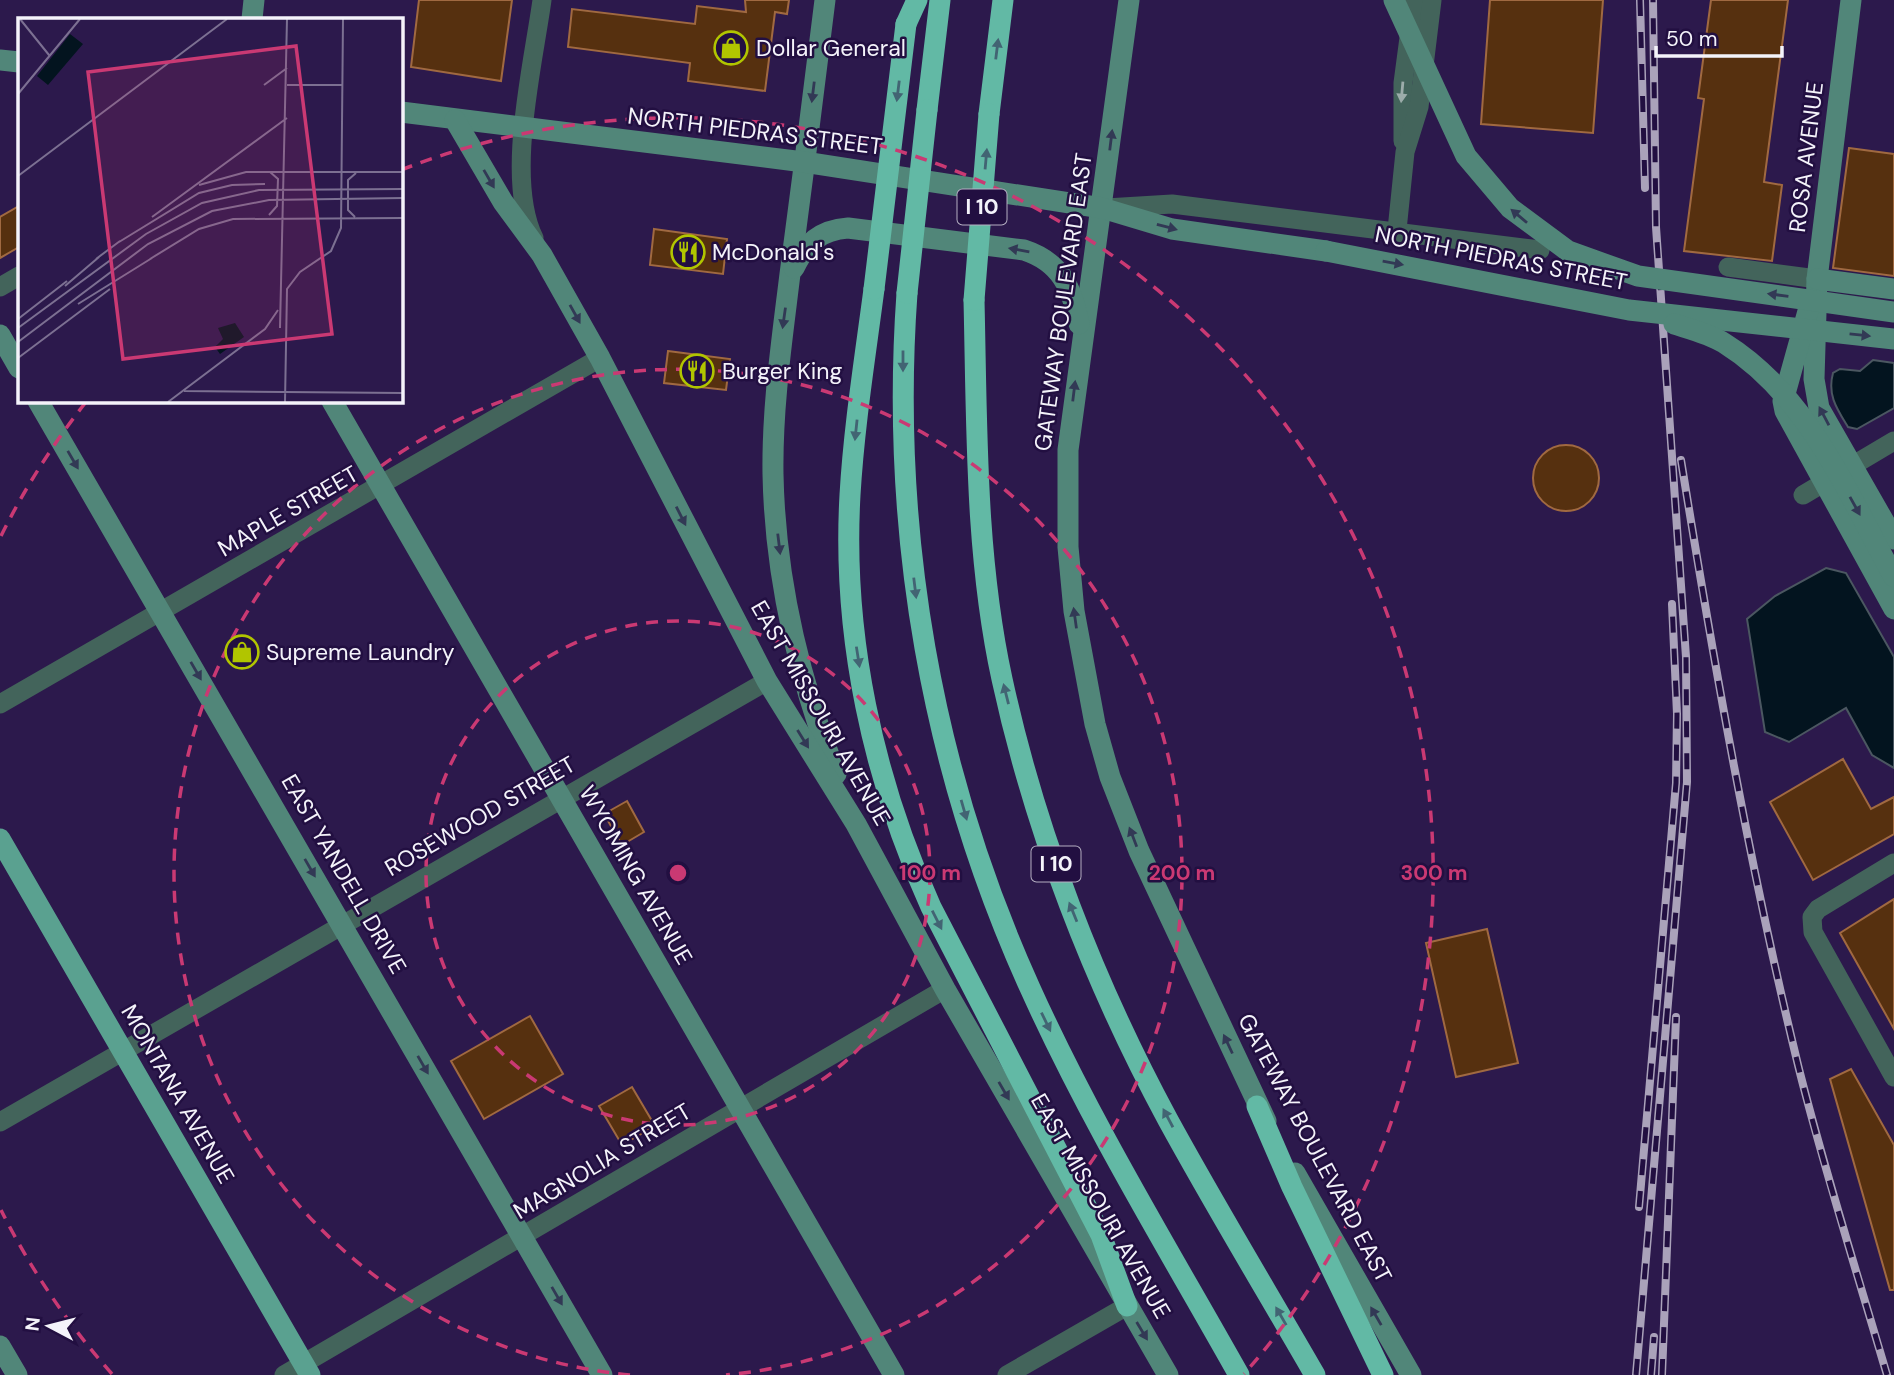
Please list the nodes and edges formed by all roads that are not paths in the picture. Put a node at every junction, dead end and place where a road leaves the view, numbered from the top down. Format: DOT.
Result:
graph roads {
  1 [pos="254,0"];
  2 [pos="541,0"];
  3 [pos="824,0"];
  4 [pos="917,0"];
  5 [pos="940,0"];
  6 [pos="1003,0"];
  7 [pos="1129,0"];
  8 [pos="1394,0"];
  9 [pos="1414,0"];
  10 [pos="1432,0"];
  11 [pos="1852,0"];
  12 [pos="252,18"];
  13 [pos="0,60"];
  14 [pos="18,62"];
  15 [pos="402,112"];
  16 [pos="455,120"];
  17 [pos="525,128"];
  18 [pos="1405,152"];
  19 [pos="804,162"];
  20 [pos="1102,208"];
  21 [pos="1397,230"];
  22 [pos="1539,250"];
  23 [pos="542,255"];
  24 [pos="1728,267"];
  25 [pos="790,276"];
  26 [pos="18,277"];
  27 [pos="1817,279"];
  28 [pos="0,287"];
  29 [pos="1894,289"];
  30 [pos="1629,310"];
  31 [pos="1894,312"];
  32 [pos="0,335"];
  33 [pos="1082,336"];
  34 [pos="1894,339"];
  35 [pos="600,358"];
  36 [pos="18,366"];
  37 [pos="39,402"];
  38 [pos="333,402"];
  39 [pos="1894,441"];
  40 [pos="1852,466"];
  41 [pos="1824,483"];
  42 [pos="382,486"];
  43 [pos="1803,495"];
  44 [pos="1894,539"];
  45 [pos="1894,577"];
  46 [pos="1894,609"];
  47 [pos="162,612"];
  48 [pos="767,681"];
  49 [pos="0,705"];
  50 [pos="561,798"];
  51 [pos="856,824"];
  52 [pos="0,839"];
  53 [pos="1894,863"];
  54 [pos="342,923"];
  55 [pos="946,989"];
  56 [pos="122,1051"];
  57 [pos="1894,1077"];
  58 [pos="1257,1106"];
  59 [pos="740,1108"];
  60 [pos="0,1122"];
  61 [pos="522,1237"];
  62 [pos="1127,1306"];
  63 [pos="0,1346"];
  64 [pos="306,1369"];
  65 [pos="17,1375"];
  66 [pos="284,1375"];
  67 [pos="602,1375"];
  68 [pos="894,1375"];
  69 [pos="1007,1375"];
  70 [pos="1168,1375"];
  71 [pos="1239,1375"];
  72 [pos="1315,1375"];
  73 [pos="1383,1375"];
  74 [pos="1411,1375"];
  1 -- 12 [label="main road"];
  2 -- 17 [label="street, EAST MISSOURI AVENUE"];
  3 -- 19 [label="main road, one-way"];
  4 -- 62 [label="highway, one-way, bridge"];
  5 -- 71 [label="highway, one-way, bridge"];
  72 -- 6 [label="highway, I 10, one-way, bridge"];
  20 -- 7 [label="main road, GATEWAY BOULEVARD EAST, one-way"];
  31 -- 8 [label="main road, NORTH PIEDRAS STREET, one-way, bridge"];
  9 -- 18 [label="street, one-way"];
  10 -- 18 [label="street"];
  11 -- 27 [label="main road, ROSA AVENUE"];
  13 -- 14 [label="main road"];
  15 -- 16 [label="main road, NORTH PIEDRAS STREET"];
  16 -- 17 [label="main road, NORTH PIEDRAS STREET"];
  16 -- 23 [label="main road, EAST MISSOURI AVENUE, one-way"];
  17 -- 19 [label="main road, NORTH PIEDRAS STREET"];
  17 -- 23 [label="street, EAST MISSOURI AVENUE"];
  18 -- 21 [label="street"];
  19 -- 20 [label="main road, NORTH PIEDRAS STREET"];
  19 -- 25 [label="main road"];
  20 -- 21 [label="street, NORTH PIEDRAS STREET"];
  20 -- 30 [label="main road, NORTH PIEDRAS STREET, one-way, bridge"];
  20 -- 33 [label="main road, GATEWAY BOULEVARD EAST"];
  21 -- 22 [label="street, NORTH PIEDRAS STREET"];
  23 -- 35 [label="main road, EAST MISSOURI AVENUE, one-way"];
  24 -- 27 [label="street"];
  33 -- 25 [label="main road, one-way"];
  25 -- 51 [label="main road, one-way"];
  26 -- 28 [label="street"];
  27 -- 29 [label="main road"];
  40 -- 27 [label="main road, one-way"];
  27 -- 41 [label="main road"];
  30 -- 34 [label="main road, NORTH PIEDRAS STREET, one-way, bridge"];
  30 -- 45 [label="main road, one-way, bridge"];
  32 -- 36 [label="main road"];
  58 -- 33 [label="main road, GATEWAY BOULEVARD EAST, one-way"];
  35 -- 42 [label="street, MAPLE STREET"];
  35 -- 48 [label="main road, EAST MISSOURI AVENUE, one-way"];
  37 -- 47 [label="main road, EAST YANDELL DRIVE, one-way"];
  38 -- 42 [label="main road, WYOMING AVENUE"];
  39 -- 40 [label="street"];
  40 -- 41 [label="street"];
  40 -- 44 [label="main road"];
  41 -- 43 [label="street"];
  41 -- 46 [label="main road"];
  42 -- 47 [label="street, MAPLE STREET"];
  42 -- 50 [label="main road, WYOMING AVENUE"];
  47 -- 49 [label="street, MAPLE STREET"];
  47 -- 54 [label="main road, EAST YANDELL DRIVE, one-way"];
  48 -- 50 [label="street, ROSEWOOD STREET"];
  48 -- 51 [label="main road, EAST MISSOURI AVENUE, one-way"];
  50 -- 54 [label="street, ROSEWOOD STREET"];
  50 -- 59 [label="main road, WYOMING AVENUE"];
  51 -- 55 [label="main road, EAST MISSOURI AVENUE"];
  52 -- 56 [label="main road, MONTANA AVENUE"];
  53 -- 57 [label="street"];
  54 -- 56 [label="street, ROSEWOOD STREET"];
  54 -- 61 [label="main road, EAST YANDELL DRIVE, one-way"];
  55 -- 59 [label="street, MAGNOLIA STREET"];
  55 -- 62 [label="main road, EAST MISSOURI AVENUE, one-way"];
  56 -- 60 [label="street, ROSEWOOD STREET"];
  56 -- 64 [label="main road, MONTANA AVENUE"];
  58 -- 73 [label="highway"];
  74 -- 58 [label="main road, GATEWAY BOULEVARD EAST, one-way"];
  59 -- 61 [label="street, MAGNOLIA STREET"];
  59 -- 68 [label="main road, WYOMING AVENUE"];
  61 -- 64 [label="street, MAGNOLIA STREET"];
  61 -- 67 [label="main road, EAST YANDELL DRIVE, one-way"];
  62 -- 69 [label="street"];
  62 -- 70 [label="main road, EAST MISSOURI AVENUE, one-way"];
  63 -- 65 [label="main road"];
  64 -- 66 [label="street, MAGNOLIA STREET"];
}
